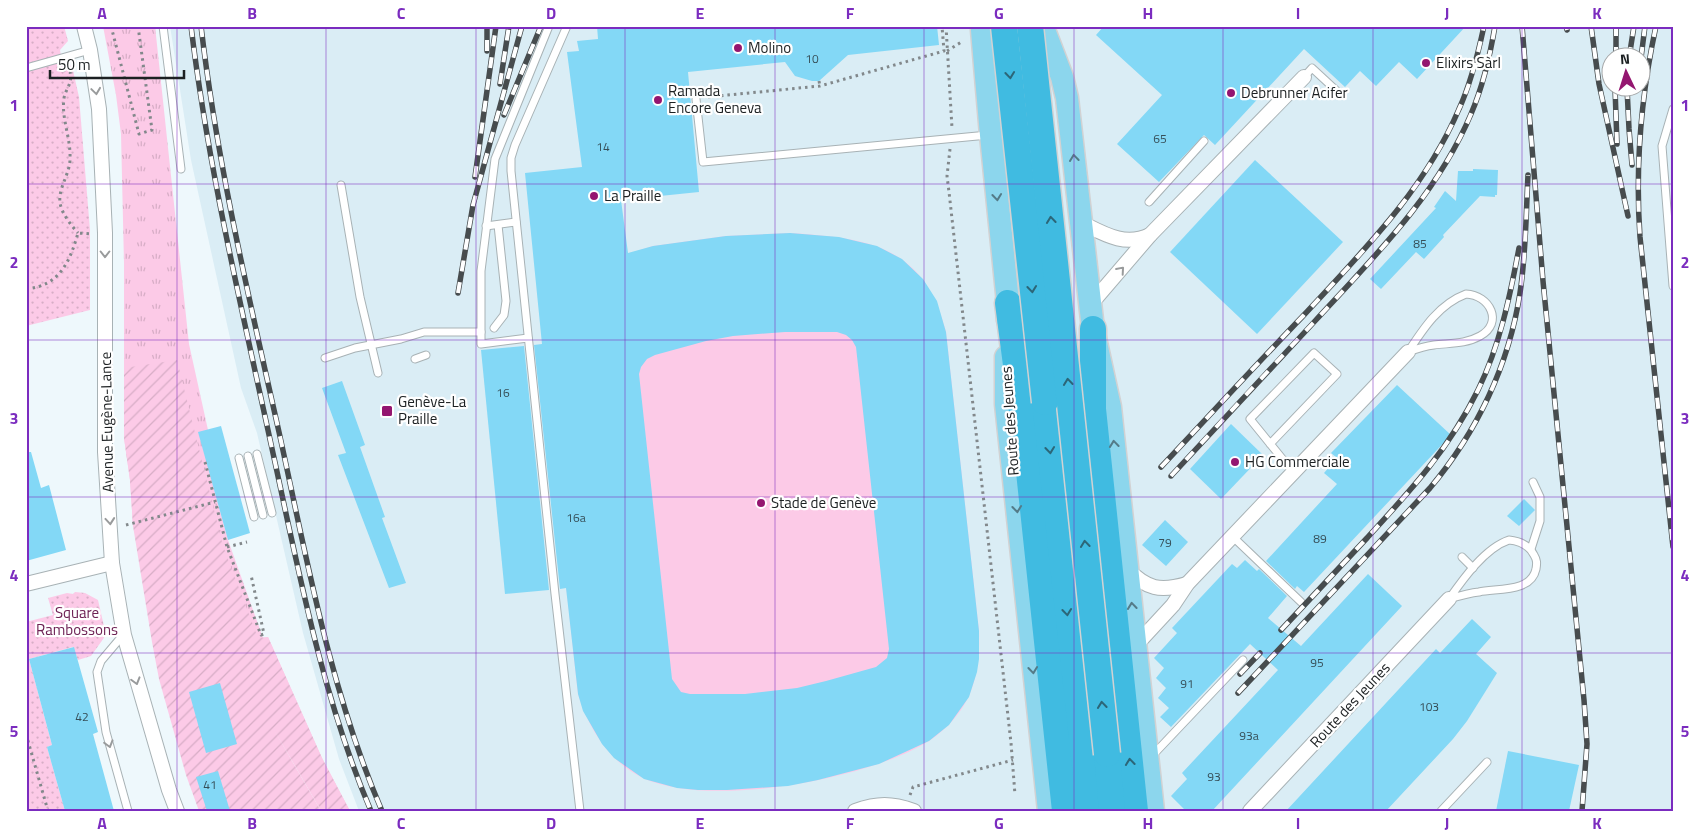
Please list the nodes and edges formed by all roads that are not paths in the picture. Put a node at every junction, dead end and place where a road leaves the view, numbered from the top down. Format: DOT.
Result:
graph roads {
  1 [pos="84,26"];
  2 [pos="163,26"];
  3 [pos="549,26"];
  4 [pos="567,26"];
  5 [pos="989,27"];
  6 [pos="1040,27"];
  7 [pos="90,50"];
  8 [pos="26,68"];
  9 [pos="1304,77"];
  10 [pos="1339,93"];
  11 [pos="696,99"];
  12 [pos="1673,109"];
  13 [pos="991,134"];
  14 [pos="1204,141"];
  15 [pos="181,169"];
  16 [pos="341,185"];
  17 [pos="1148,202"];
  18 [pos="516,222"];
  19 [pos="1082,223"];
  20 [pos="498,225"];
  21 [pos="486,226"];
  22 [pos="1150,235"];
  23 [pos="1673,286"];
  24 [pos="1445,293"];
  25 [pos="1008,303"];
  26 [pos="1447,303"];
  27 [pos="1092,317"];
  28 [pos="494,328"];
  29 [pos="481,332"];
  30 [pos="528,338"];
  31 [pos="371,344"];
  32 [pos="1408,352"];
  33 [pos="426,355"];
  34 [pos="325,358"];
  35 [pos="415,359"];
  36 [pos="378,372"];
  37 [pos="1270,444"];
  38 [pos="257,454"];
  39 [pos="248,456"];
  40 [pos="239,458"];
  41 [pos="1293,472"];
  42 [pos="1533,482"];
  43 [pos="272,513"];
  44 [pos="263,515"];
  45 [pos="254,517"];
  46 [pos="1232,536"];
  47 [pos="1531,549"];
  48 [pos="1462,557"];
  49 [pos="112,563"];
  50 [pos="1473,568"];
  51 [pos="1128,569"];
  52 [pos="26,584"];
  53 [pos="1186,584"];
  54 [pos="1449,599"];
  55 [pos="1301,602"];
  56 [pos="124,635"];
  57 [pos="1136,645"];
  58 [pos="1243,660"];
  59 [pos="1148,760"];
  60 [pos="1488,762"];
  61 [pos="910,809"];
  62 [pos="1052,809"];
  63 [pos="128,811"];
  64 [pos="177,811"];
  65 [pos="580,811"];
  66 [pos="854,811"];
  67 [pos="1090,811"];
  68 [pos="1112,811"];
  69 [pos="1135,811"];
  70 [pos="1153,811"];
  71 [pos="1250,811"];
  72 [pos="1441,811"];
  1 -- 7 [label="street, Avenue Eugène-Lance"];
  2 -- 15 [label="lane"];
  3 -- 21 [label="lane"];
  4 -- 18 [label="lane"];
  5 -- 6 [label="main road"];
  5 -- 13 [label="main road, Route des Jeunes"];
  5 -- 67 [label="highway, one-way, bridge"];
  19 -- 6 [label="main road, one-way"];
  68 -- 6 [label="highway, one-way, bridge"];
  7 -- 8 [label="lane"];
  7 -- 49 [label="street, Avenue Eugène-Lance, one-way"];
  9 -- 10 [label="lane"];
  9 -- 22 [label="street"];
  11 -- 13 [label="lane"];
  12 -- 23 [label="lane"];
  13 -- 25 [label="main road, Route des Jeunes, one-way"];
  14 -- 17 [label="lane"];
  16 -- 31 [label="lane"];
  18 -- 20 [label="lane"];
  18 -- 30 [label="lane"];
  19 -- 22 [label="street"];
  19 -- 27 [label="main road"];
  20 -- 21 [label="lane"];
  20 -- 28 [label="lane"];
  21 -- 29 [label="lane"];
  27 -- 22 [label="street, one-way"];
  24 -- 26 [label="lane"];
  25 -- 62 [label="main road, Route des Jeunes, one-way"];
  25 -- 62 [label="highway"];
  26 -- 32 [label="lane"];
  26 -- 32 [label="lane"];
  51 -- 27 [label="main road, one-way"];
  69 -- 27 [label="highway, one-way"];
  29 -- 30 [label="lane"];
  29 -- 31 [label="lane"];
  30 -- 65 [label="lane"];
  31 -- 34 [label="lane"];
  31 -- 36 [label="lane"];
  32 -- 41 [label="street"];
  33 -- 35 [label="lane"];
  37 -- 37 [label="lane"];
  37 -- 41 [label="lane"];
  38 -- 43 [label="lane"];
  39 -- 44 [label="lane"];
  40 -- 45 [label="lane"];
  41 -- 46 [label="street"];
  42 -- 47 [label="lane"];
  46 -- 53 [label="street"];
  46 -- 55 [label="lane"];
  47 -- 50 [label="lane"];
  47 -- 54 [label="lane"];
  48 -- 50 [label="lane"];
  49 -- 52 [label="street"];
  49 -- 56 [label="street, Avenue Eugène-Lance"];
  50 -- 54 [label="lane"];
  51 -- 53 [label="street"];
  57 -- 51 [label="main road, one-way"];
  53 -- 57 [label="street"];
  54 -- 71 [label="street, Route des Jeunes"];
  56 -- 63 [label="lane, one-way"];
  56 -- 64 [label="street, Avenue Eugène-Lance, one-way"];
  57 -- 59 [label="main road"];
  58 -- 59 [label="lane"];
  59 -- 70 [label="main road"];
  60 -- 72 [label="lane"];
  61 -- 66 [label="street"];
}
